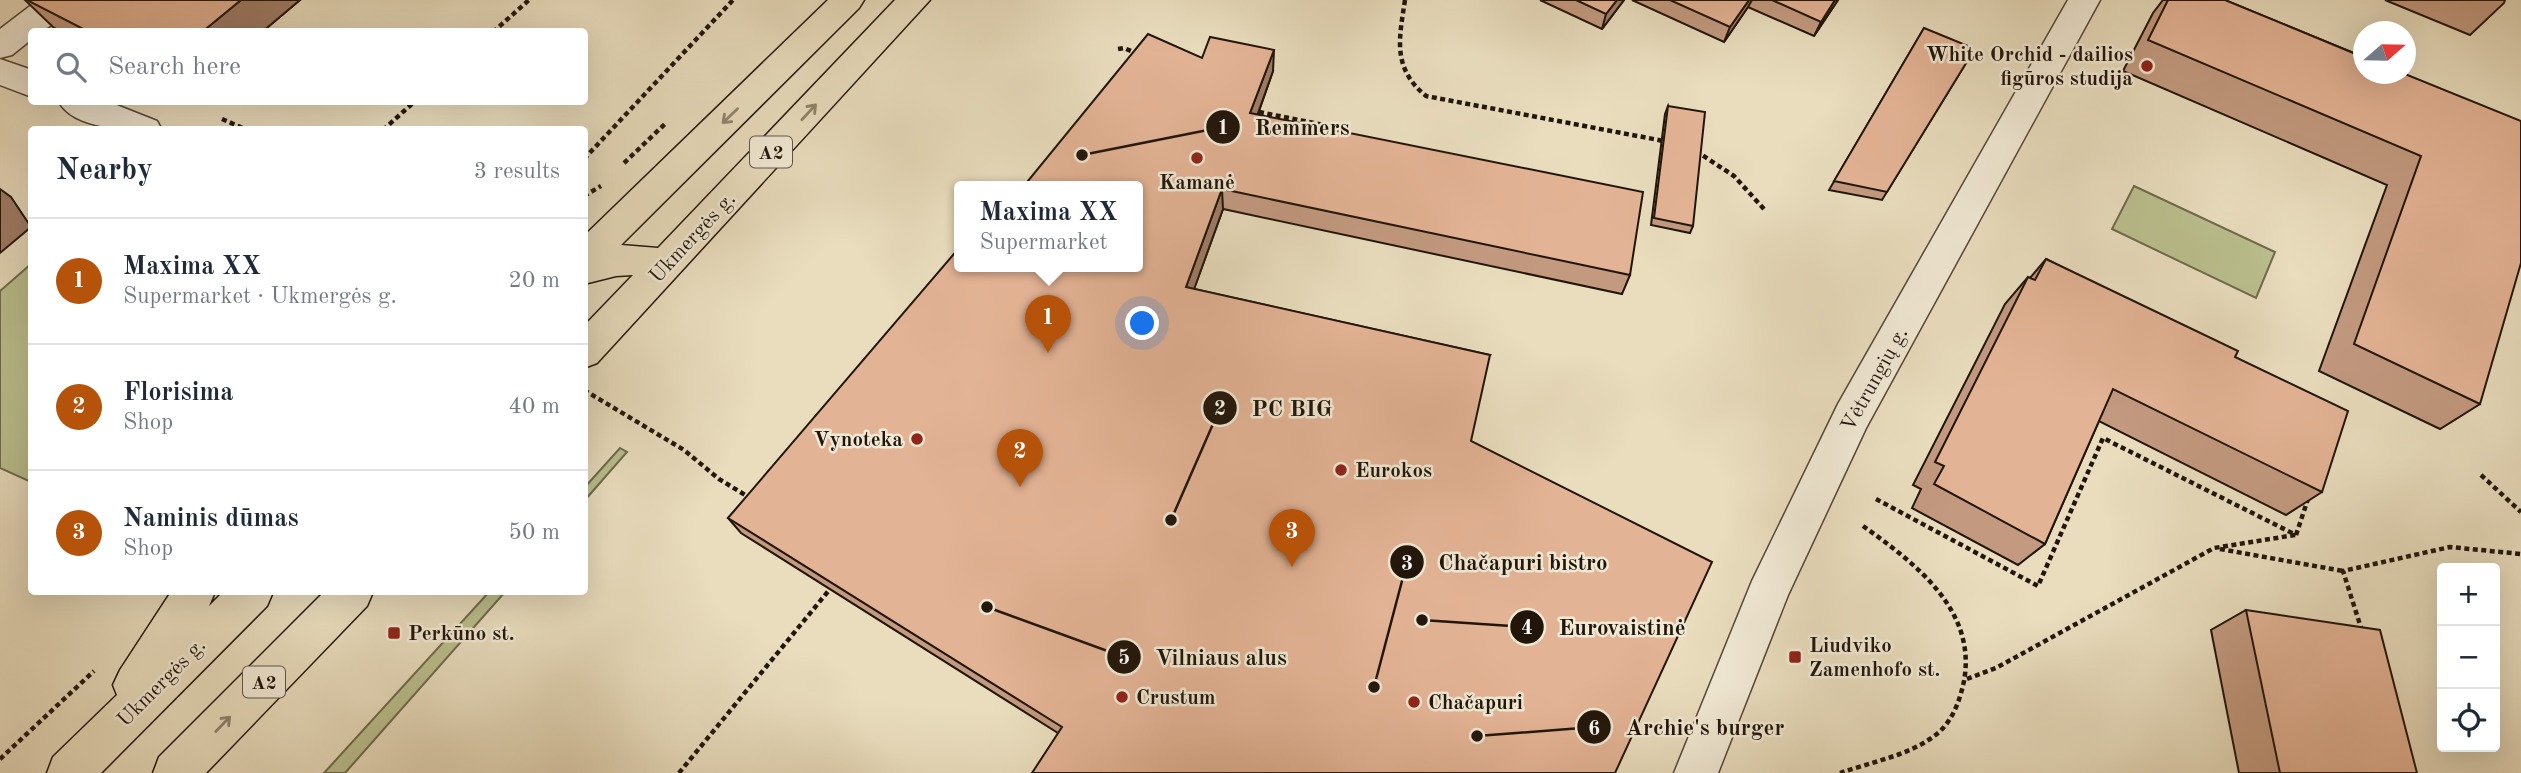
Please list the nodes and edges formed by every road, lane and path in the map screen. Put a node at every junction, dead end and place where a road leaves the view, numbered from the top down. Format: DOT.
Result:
graph roads {
  1 [pos="60,0"];
  2 [pos="529,0"];
  3 [pos="733,0"];
  4 [pos="848,0"];
  5 [pos="914,0"];
  6 [pos="1405,0"];
  7 [pos="2084,0"];
  8 [pos="498,28"];
  9 [pos="0,46"];
  10 [pos="1118,50"];
  11 [pos="1148,58"];
  12 [pos="0,72"];
  13 [pos="28,82"];
  14 [pos="83,105"];
  15 [pos="411,105"];
  16 [pos="1259,112"];
  17 [pos="222,119"];
  18 [pos="135,126"];
  19 [pos="238,126"];
  20 [pos="387,126"];
  21 [pos="1339,128"];
  22 [pos="1671,142"];
  23 [pos="1695,150"];
  24 [pos="588,155"];
  25 [pos="1764,209"];
  26 [pos="588,255"];
  27 [pos="666,265"];
  28 [pos="588,268"];
  29 [pos="588,283"];
  30 [pos="629,305"];
  31 [pos="588,348"];
  32 [pos="588,392"];
  33 [pos="2482,475"];
  34 [pos="2312,485"];
  35 [pos="752,499"];
  36 [pos="1876,499"];
  37 [pos="2521,512"];
  38 [pos="1863,526"];
  39 [pos="2296,535"];
  40 [pos="2214,548"];
  41 [pos="2521,554"];
  42 [pos="2343,571"];
  43 [pos="830,589"];
  44 [pos="192,595"];
  45 [pos="249,595"];
  46 [pos="349,595"];
  47 [pos="2363,634"];
  48 [pos="99,666"];
  49 [pos="1966,679"];
  50 [pos="0,759"];
  51 [pos="78,764"];
  52 [pos="175,773"];
  53 [pos="679,773"];
  54 [pos="1696,773"];
  55 [pos="1840,773"];
  1 -- 9 [label="street"];
  2 -- 8 [label="path"];
  3 -- 24 [label="path"];
  4 -- 26 [label="highway, A2, one-way"];
  27 -- 5 [label="highway, Ukmergės g. / A2, one-way"];
  6 -- 22 [label="path"];
  7 -- 54 [label="street, Vėtrungių g."];
  10 -- 11 [label="path"];
  12 -- 13 [label="street"];
  14 -- 18 [label="street"];
  15 -- 20 [label="path"];
  16 -- 21 [label="path"];
  17 -- 19 [label="path"];
  23 -- 25 [label="path"];
  27 -- 28 [label="highway"];
  27 -- 30 [label="highway, Ukmergės g. / A2"];
  29 -- 30 [label="highway"];
  30 -- 31 [label="highway, Ukmergės g. / A2"];
  32 -- 35 [label="path"];
  33 -- 37 [label="path"];
  34 -- 39 [label="path"];
  36 -- 39 [label="path"];
  38 -- 49 [label="path"];
  39 -- 40 [label="path"];
  40 -- 42 [label="path"];
  40 -- 49 [label="path"];
  41 -- 42 [label="path"];
  42 -- 47 [label="path"];
  43 -- 53 [label="path"];
  44 -- 51 [label="highway"];
  45 -- 51 [label="highway, Ukmergės g."];
  52 -- 46 [label="highway, A2, one-way"];
  48 -- 50 [label="path"];
  49 -- 55 [label="path"];
}
